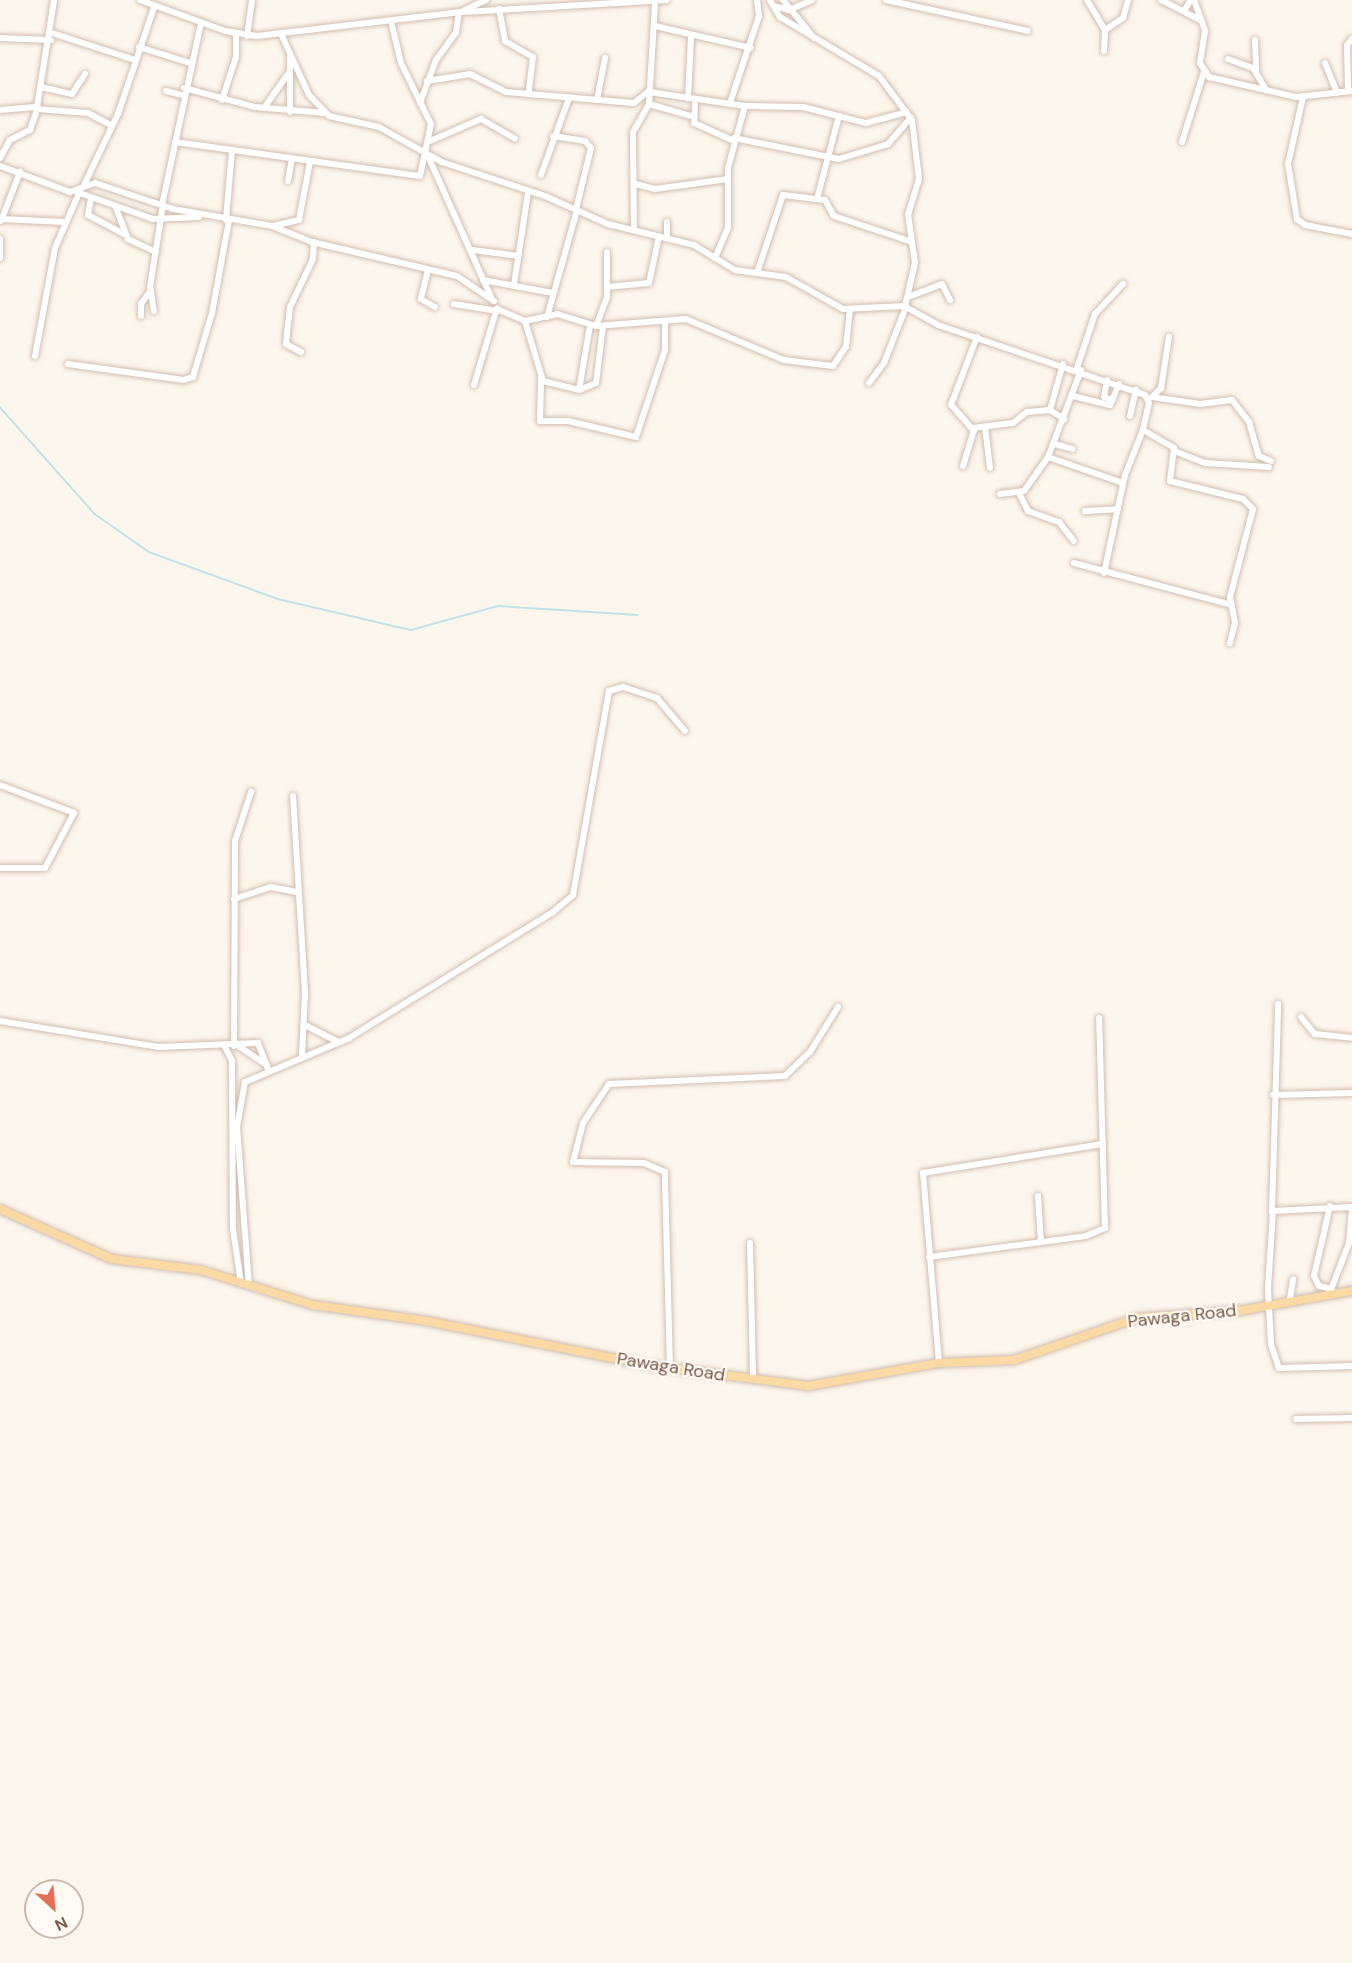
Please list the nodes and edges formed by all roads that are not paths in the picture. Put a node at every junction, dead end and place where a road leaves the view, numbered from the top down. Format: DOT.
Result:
graph roads {
  1 [pos="54,0"];
  2 [pos="140,0"];
  3 [pos="162,0"];
  4 [pos="486,0"];
  5 [pos="667,0"];
  6 [pos="757,0"];
  7 [pos="783,0"];
  8 [pos="813,0"];
  9 [pos="886,0"];
  10 [pos="1087,0"];
  11 [pos="1128,0"];
  12 [pos="1161,0"];
  13 [pos="1193,0"];
  14 [pos="252,1"];
  15 [pos="655,2"];
  16 [pos="911,2"];
  17 [pos="772,3"];
  18 [pos="157,6"];
  19 [pos="499,9"];
  20 [pos="789,10"];
  21 [pos="1184,11"];
  22 [pos="460,12"];
  23 [pos="391,21"];
  24 [pos="1201,21"];
  25 [pos="201,23"];
  26 [pos="655,26"];
  27 [pos="1105,30"];
  28 [pos="1028,31"];
  29 [pos="52,33"];
  30 [pos="236,34"];
  31 [pos="247,36"];
  32 [pos="282,36"];
  33 [pos="691,36"];
  34 [pos="0,38"];
  35 [pos="814,39"];
  36 [pos="1352,39"];
  37 [pos="51,40"];
  38 [pos="1256,40"];
  39 [pos="139,47"];
  40 [pos="750,48"];
  41 [pos="1104,51"];
  42 [pos="290,56"];
  43 [pos="605,58"];
  44 [pos="1228,59"];
  45 [pos="135,60"];
  46 [pos="190,63"];
  47 [pos="1325,63"];
  48 [pos="290,71"];
  49 [pos="1256,71"];
  50 [pos="1204,72"];
  51 [pos="85,74"];
  52 [pos="427,81"];
  53 [pos="41,87"];
  54 [pos="1266,90"];
  55 [pos="166,91"];
  56 [pos="1350,91"];
  57 [pos="183,92"];
  58 [pos="529,92"];
  59 [pos="649,92"];
  60 [pos="1337,93"];
  61 [pos="1303,97"];
  62 [pos="569,98"];
  63 [pos="691,99"];
  64 [pos="222,100"];
  65 [pos="597,100"];
  66 [pos="420,103"];
  67 [pos="730,103"];
  68 [pos="649,104"];
  69 [pos="745,106"];
  70 [pos="38,108"];
  71 [pos="264,108"];
  72 [pos="0,110"];
  73 [pos="290,112"];
  74 [pos="325,113"];
  75 [pos="909,115"];
  76 [pos="839,116"];
  77 [pos="691,117"];
  78 [pos="111,125"];
  79 [pos="553,136"];
  80 [pos="515,139"];
  81 [pos="734,139"];
  82 [pos="430,141"];
  83 [pos="175,142"];
  84 [pos="1182,142"];
  85 [pos="232,150"];
  86 [pos="428,155"];
  87 [pos="825,157"];
  88 [pos="0,158"];
  89 [pos="292,159"];
  90 [pos="310,162"];
  91 [pos="0,165"];
  92 [pos="20,172"];
  93 [pos="541,175"];
  94 [pos="728,179"];
  95 [pos="288,181"];
  96 [pos="636,184"];
  97 [pos="84,185"];
  98 [pos="78,192"];
  99 [pos="528,192"];
  100 [pos="91,198"];
  101 [pos="817,199"];
  102 [pos="162,205"];
  103 [pos="116,207"];
  104 [pos="576,210"];
  105 [pos="202,216"];
  106 [pos="159,220"];
  107 [pos="228,220"];
  108 [pos="1,221"];
  109 [pos="64,222"];
  110 [pos="667,222"];
  111 [pos="272,226"];
  112 [pos="634,230"];
  113 [pos="124,234"];
  114 [pos="1352,234"];
  115 [pos="659,236"];
  116 [pos="667,238"];
  117 [pos="0,239"];
  118 [pos="314,242"];
  119 [pos="912,242"];
  120 [pos="473,250"];
  121 [pos="156,252"];
  122 [pos="607,252"];
  123 [pos="519,256"];
  124 [pos="0,258"];
  125 [pos="715,258"];
  126 [pos="428,270"];
  127 [pos="757,273"];
  128 [pos="483,280"];
  129 [pos="1123,284"];
  130 [pos="514,285"];
  131 [pos="607,286"];
  132 [pos="150,292"];
  133 [pos="553,293"];
  134 [pos="908,298"];
  135 [pos="950,300"];
  136 [pos="494,301"];
  137 [pos="454,304"];
  138 [pos="435,307"];
  139 [pos="906,307"];
  140 [pos="850,309"];
  141 [pos="497,310"];
  142 [pos="154,311"];
  143 [pos="141,316"];
  144 [pos="547,317"];
  145 [pos="525,321"];
  146 [pos="665,321"];
  147 [pos="597,326"];
  148 [pos="977,337"];
  149 [pos="1169,337"];
  150 [pos="301,352"];
  151 [pos="35,356"];
  152 [pos="68,364"];
  153 [pos="1063,364"];
  154 [pos="1079,369"];
  155 [pos="541,378"];
  156 [pos="1107,380"];
  157 [pos="869,383"];
  158 [pos="1119,384"];
  159 [pos="474,385"];
  160 [pos="579,390"];
  161 [pos="1136,390"];
  162 [pos="1073,396"];
  163 [pos="1150,398"];
  164 [pos="1112,400"];
  165 [pos="1050,410"];
  166 [pos="1130,416"];
  167 [pos="1064,419"];
  168 [pos="985,427"];
  169 [pos="973,428"];
  170 [pos="1143,430"];
  171 [pos="1054,444"];
  172 [pos="1072,449"];
  173 [pos="1174,451"];
  174 [pos="1048,457"];
  175 [pos="963,466"];
  176 [pos="990,468"];
  177 [pos="1123,483"];
  178 [pos="1019,493"];
  179 [pos="1000,494"];
  180 [pos="1118,510"];
  181 [pos="1085,511"];
  182 [pos="1074,541"];
  183 [pos="1074,563"];
  184 [pos="1104,573"];
  185 [pos="1232,604"];
  186 [pos="1230,643"];
  187 [pos="685,731"];
  188 [pos="0,785"];
  189 [pos="252,792"];
  190 [pos="293,796"];
  191 [pos="0,868"];
  192 [pos="297,892"];
  193 [pos="234,899"];
  194 [pos="1278,1004"];
  195 [pos="838,1007"];
  196 [pos="1301,1017"];
  197 [pos="1100,1018"];
  198 [pos="0,1021"];
  199 [pos="305,1025"];
  200 [pos="1352,1038"];
  201 [pos="340,1042"];
  202 [pos="235,1045"];
  203 [pos="225,1047"];
  204 [pos="302,1056"];
  205 [pos="268,1067"];
  206 [pos="1352,1093"];
  207 [pos="1273,1095"];
  208 [pos="1103,1144"];
  209 [pos="1038,1196"];
  210 [pos="1330,1206"];
  211 [pos="0,1209"];
  212 [pos="1352,1209"];
  213 [pos="1272,1212"];
  214 [pos="1041,1241"];
  215 [pos="750,1243"];
  216 [pos="929,1257"];
  217 [pos="1293,1279"];
  218 [pos="245,1284"];
  219 [pos="1330,1291"];
  220 [pos="1352,1291"];
  221 [pos="1290,1299"];
  222 [pos="1271,1302"];
  223 [pos="939,1363"];
  224 [pos="1352,1366"];
  225 [pos="670,1369"];
  226 [pos="753,1379"];
  227 [pos="1352,1418"];
  228 [pos="1296,1419"];
  1 -- 29 [label="street"];
  2 -- 18 [label="street"];
  3 -- 18 [label="street"];
  4 -- 22 [label="street"];
  5 -- 15 [label="street"];
  6 -- 40 [label="street"];
  7 -- 20 [label="street"];
  8 -- 20 [label="street"];
  9 -- 16 [label="street"];
  10 -- 27 [label="street"];
  11 -- 27 [label="street"];
  12 -- 21 [label="street"];
  13 -- 21 [label="street"];
  13 -- 24 [label="street"];
  14 -- 31 [label="street"];
  15 -- 19 [label="street"];
  15 -- 26 [label="street"];
  16 -- 28 [label="street"];
  17 -- 20 [label="street"];
  17 -- 35 [label="street"];
  18 -- 25 [label="street"];
  18 -- 39 [label="street"];
  19 -- 22 [label="street"];
  19 -- 58 [label="street"];
  20 -- 35 [label="street"];
  21 -- 24 [label="street"];
  22 -- 23 [label="street"];
  22 -- 52 [label="street"];
  23 -- 32 [label="street"];
  23 -- 66 [label="street"];
  24 -- 50 [label="street"];
  25 -- 30 [label="street"];
  25 -- 46 [label="street"];
  26 -- 33 [label="street"];
  26 -- 59 [label="street"];
  27 -- 41 [label="street"];
  29 -- 37 [label="street"];
  29 -- 45 [label="street"];
  30 -- 31 [label="street"];
  30 -- 64 [label="street"];
  31 -- 32 [label="street"];
  32 -- 42 [label="street"];
  33 -- 40 [label="street"];
  33 -- 63 [label="street"];
  34 -- 37 [label="street"];
  35 -- 75 [label="street"];
  36 -- 56 [label="street"];
  37 -- 53 [label="street"];
  38 -- 49 [label="street"];
  39 -- 45 [label="street"];
  39 -- 46 [label="street"];
  40 -- 67 [label="street"];
  42 -- 48 [label="street"];
  42 -- 74 [label="street"];
  43 -- 65 [label="street"];
  44 -- 49 [label="street"];
  45 -- 78 [label="street"];
  46 -- 57 [label="street"];
  47 -- 60 [label="street"];
  48 -- 71 [label="street"];
  48 -- 73 [label="street"];
  49 -- 54 [label="street"];
  50 -- 54 [label="street"];
  50 -- 84 [label="street"];
  51 -- 53 [label="street"];
  52 -- 58 [label="street"];
  52 -- 66 [label="street"];
  53 -- 70 [label="street"];
  54 -- 61 [label="street"];
  55 -- 57 [label="street"];
  56 -- 60 [label="street"];
  57 -- 64 [label="street"];
  57 -- 83 [label="street"];
  58 -- 62 [label="street"];
  59 -- 63 [label="street"];
  59 -- 65 [label="street"];
  59 -- 68 [label="street"];
  60 -- 61 [label="street"];
  61 -- 114 [label="street"];
  62 -- 65 [label="street"];
  62 -- 79 [label="street"];
  63 -- 67 [label="street"];
  63 -- 77 [label="street"];
  64 -- 71 [label="street"];
  66 -- 82 [label="street"];
  67 -- 69 [label="street"];
  68 -- 77 [label="street"];
  68 -- 96 [label="street"];
  69 -- 76 [label="street"];
  69 -- 81 [label="street"];
  70 -- 72 [label="street"];
  70 -- 78 [label="street"];
  70 -- 88 [label="street"];
  71 -- 73 [label="street"];
  73 -- 74 [label="street"];
  74 -- 86 [label="street"];
  75 -- 76 [label="street"];
  75 -- 87 [label="street"];
  75 -- 119 [label="street"];
  76 -- 87 [label="street"];
  77 -- 81 [label="street"];
  78 -- 97 [label="street"];
  79 -- 93 [label="street"];
  79 -- 104 [label="street"];
  80 -- 82 [label="street"];
  81 -- 87 [label="street"];
  81 -- 94 [label="street"];
  82 -- 86 [label="street"];
  83 -- 85 [label="street"];
  83 -- 102 [label="street"];
  85 -- 89 [label="street"];
  85 -- 107 [label="street"];
  86 -- 90 [label="street"];
  86 -- 99 [label="street"];
  86 -- 120 [label="street"];
  87 -- 101 [label="street"];
  89 -- 90 [label="street"];
  89 -- 95 [label="street"];
  90 -- 111 [label="street"];
  91 -- 92 [label="street"];
  92 -- 98 [label="street"];
  92 -- 108 [label="street"];
  94 -- 96 [label="street"];
  94 -- 125 [label="street"];
  96 -- 112 [label="street"];
  97 -- 98 [label="street"];
  97 -- 102 [label="street"];
  98 -- 100 [label="street"];
  98 -- 109 [label="street"];
  99 -- 104 [label="street"];
  99 -- 123 [label="street"];
  100 -- 103 [label="street"];
  100 -- 113 [label="street"];
  101 -- 119 [label="street"];
  101 -- 127 [label="street"];
  102 -- 105 [label="street"];
  102 -- 106 [label="street"];
  103 -- 106 [label="street"];
  103 -- 113 [label="street"];
  104 -- 112 [label="street"];
  104 -- 133 [label="street"];
  105 -- 106 [label="street"];
  105 -- 107 [label="street"];
  106 -- 121 [label="street"];
  107 -- 111 [label="street"];
  107 -- 152 [label="street"];
  108 -- 109 [label="street"];
  109 -- 151 [label="street"];
  110 -- 116 [label="street"];
  111 -- 118 [label="street"];
  112 -- 115 [label="street"];
  113 -- 121 [label="street"];
  115 -- 116 [label="street"];
  115 -- 131 [label="street"];
  116 -- 125 [label="street"];
  117 -- 124 [label="street"];
  118 -- 126 [label="street"];
  118 -- 150 [label="street"];
  119 -- 134 [label="street"];
  120 -- 123 [label="street"];
  120 -- 128 [label="street"];
  121 -- 132 [label="street"];
  122 -- 131 [label="street"];
  123 -- 130 [label="street"];
  125 -- 127 [label="street"];
  126 -- 136 [label="street"];
  126 -- 138 [label="street"];
  127 -- 140 [label="street"];
  128 -- 130 [label="street"];
  128 -- 136 [label="street"];
  129 -- 154 [label="street"];
  130 -- 133 [label="street"];
  131 -- 147 [label="street"];
  132 -- 142 [label="street"];
  132 -- 143 [label="street"];
  133 -- 144 [label="street"];
  134 -- 135 [label="street"];
  134 -- 139 [label="street"];
  136 -- 141 [label="street"];
  137 -- 141 [label="street"];
  139 -- 140 [label="street"];
  139 -- 148 [label="street"];
  139 -- 157 [label="street"];
  140 -- 146 [label="street"];
  141 -- 145 [label="street"];
  141 -- 159 [label="street"];
  144 -- 145 [label="street"];
  144 -- 147 [label="street"];
  145 -- 155 [label="street"];
  146 -- 147 [label="street"];
  146 -- 155 [label="street"];
  147 -- 160 [label="street"];
  147 -- 160 [label="street"];
  148 -- 153 [label="street"];
  148 -- 169 [label="street"];
  149 -- 163 [label="street"];
  153 -- 154 [label="street"];
  153 -- 165 [label="street"];
  154 -- 156 [label="street"];
  154 -- 162 [label="street"];
  155 -- 160 [label="street"];
  156 -- 158 [label="street"];
  156 -- 164 [label="street"];
  158 -- 161 [label="street"];
  158 -- 164 [label="street"];
  161 -- 163 [label="street"];
  161 -- 166 [label="street"];
  162 -- 164 [label="street"];
  162 -- 167 [label="street"];
  163 -- 170 [label="street"];
  163 -- 173 [label="street"];
  165 -- 167 [label="street"];
  165 -- 168 [label="street"];
  167 -- 171 [label="street"];
  168 -- 169 [label="street"];
  168 -- 176 [label="street"];
  169 -- 175 [label="street"];
  170 -- 173 [label="street"];
  170 -- 177 [label="street"];
  171 -- 172 [label="street"];
  171 -- 174 [label="street"];
  173 -- 185 [label="street"];
  174 -- 177 [label="street"];
  174 -- 178 [label="street"];
  177 -- 180 [label="street"];
  178 -- 179 [label="street"];
  178 -- 182 [label="street"];
  180 -- 181 [label="street"];
  180 -- 184 [label="street"];
  183 -- 184 [label="street"];
  184 -- 185 [label="street"];
  185 -- 186 [label="street"];
  187 -- 201 [label="street"];
  188 -- 191 [label="street"];
  189 -- 193 [label="street"];
  190 -- 192 [label="street"];
  192 -- 193 [label="street"];
  192 -- 199 [label="street"];
  193 -- 202 [label="street"];
  194 -- 207 [label="street"];
  195 -- 225 [label="street"];
  196 -- 200 [label="street"];
  197 -- 208 [label="street"];
  198 -- 203 [label="street"];
  199 -- 201 [label="street"];
  199 -- 204 [label="street"];
  201 -- 204 [label="street"];
  202 -- 203 [label="street"];
  202 -- 205 [label="street"];
  202 -- 205 [label="street"];
  203 -- 218 [label="street"];
  204 -- 205 [label="street"];
  205 -- 218 [label="street"];
  206 -- 207 [label="street"];
  207 -- 213 [label="street"];
  208 -- 214 [label="street"];
  208 -- 216 [label="street"];
  209 -- 214 [label="street"];
  210 -- 212 [label="street"];
  210 -- 213 [label="street"];
  210 -- 219 [label="street"];
  211 -- 218 [label="main road, Pawaga Road"];
  212 -- 219 [label="street"];
  213 -- 222 [label="street"];
  214 -- 216 [label="street"];
  215 -- 226 [label="street"];
  216 -- 223 [label="street"];
  217 -- 221 [label="street"];
  218 -- 225 [label="main road, Pawaga Road"];
  219 -- 220 [label="main road, Pawaga Road"];
  219 -- 221 [label="main road, Pawaga Road"];
  221 -- 222 [label="main road, Pawaga Road"];
  222 -- 223 [label="main road, Pawaga Road"];
  222 -- 224 [label="street"];
  223 -- 226 [label="main road, Pawaga Road"];
  225 -- 226 [label="main road, Pawaga Road"];
  227 -- 228 [label="street"];
}
